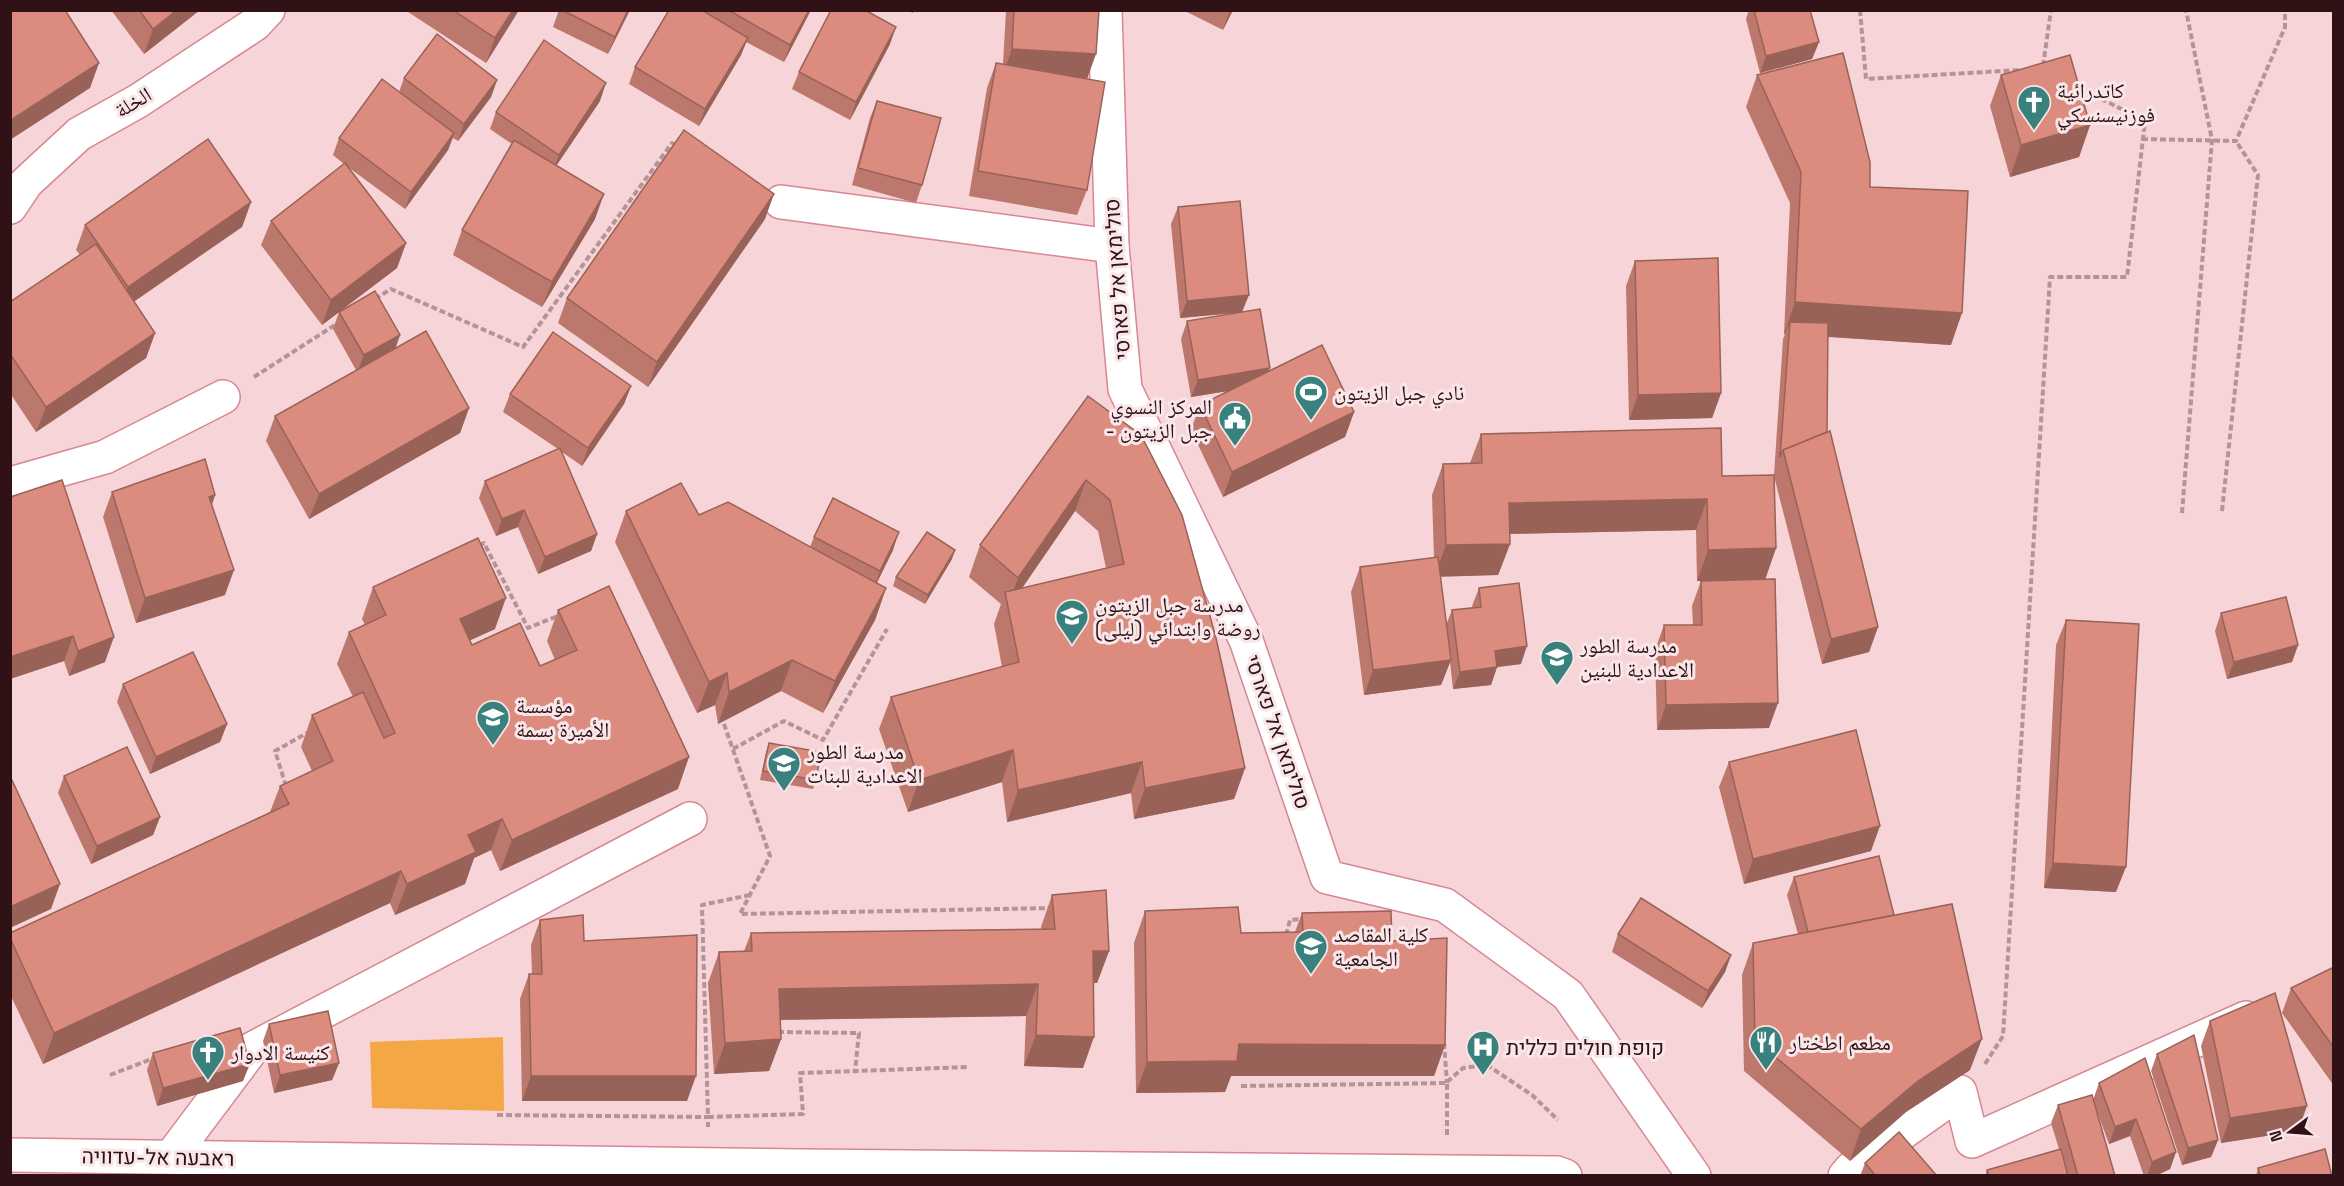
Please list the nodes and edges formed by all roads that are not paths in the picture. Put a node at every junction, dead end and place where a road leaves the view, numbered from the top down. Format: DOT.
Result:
graph roads {
  1 [pos="268,10"];
  2 [pos="1105,10"];
  3 [pos="781,202"];
  4 [pos="10,207"];
  5 [pos="1112,246"];
  6 [pos="223,397"];
  7 [pos="10,484"];
  8 [pos="690,819"];
  9 [pos="2273,1006"];
  10 [pos="10,1155"];
  11 [pos="171,1157"];
  12 [pos="485,1168"];
  13 [pos="1503,1174"];
  14 [pos="1565,1176"];
  15 [pos="1695,1176"];
  16 [pos="1845,1176"];
  1 -- 4 [label="street, الخلة"];
  2 -- 5 [label="street, סולימאן אל פארסי"];
  3 -- 5 [label="street"];
  5 -- 15 [label="street, סולימאן אל פארסי"];
  6 -- 7 [label="street"];
  8 -- 11 [label="street"];
  9 -- 16 [label="street"];
  10 -- 11 [label="street, ראבעה אל-עדוויה"];
  11 -- 12 [label="street, ראבעה אל-עדוויה"];
  12 -- 13 [label="street, ראבעה אל-עדוויה"];
  13 -- 14 [label="street, ראבעה אל-עדוויה"];
}
